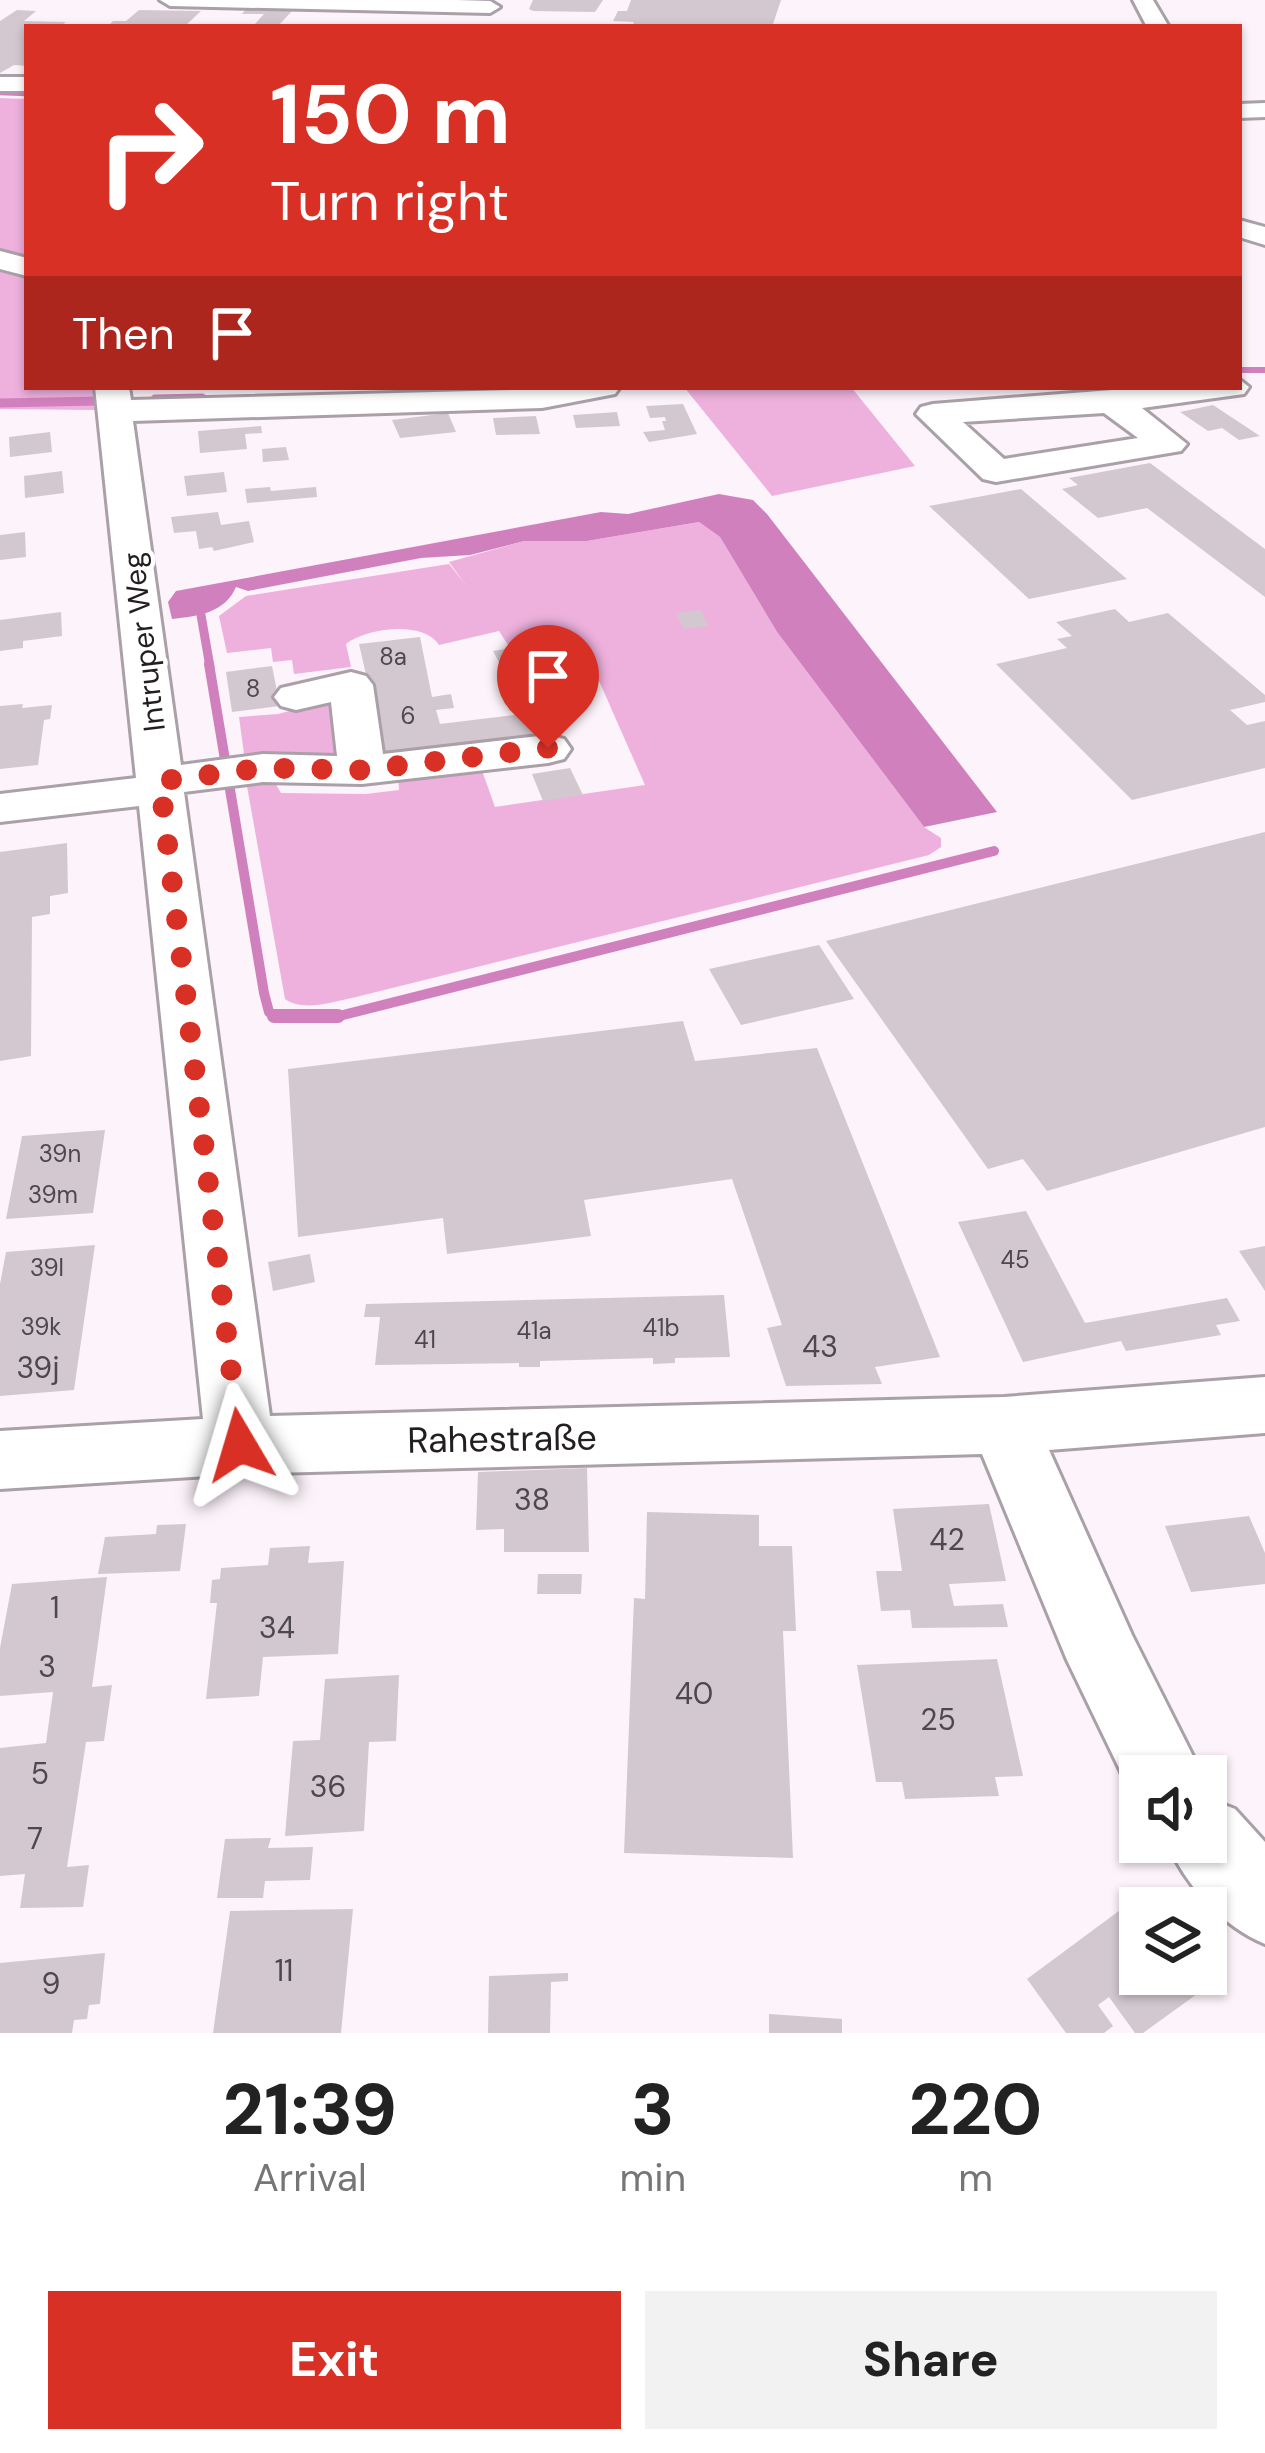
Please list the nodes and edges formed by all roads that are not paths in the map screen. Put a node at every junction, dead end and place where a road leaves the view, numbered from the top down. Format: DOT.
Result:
graph roads {
  1 [pos="170,0"];
  2 [pos="215,1"];
  3 [pos="316,2"];
  4 [pos="361,4"];
  5 [pos="495,11"];
  6 [pos="240,19"];
  7 [pos="350,24"];
  8 [pos="587,390"];
  9 [pos="1210,390"];
  10 [pos="115,399"];
  11 [pos="1111,402"];
  12 [pos="296,697"];
  13 [pos="548,748"];
  14 [pos="362,770"];
  15 [pos="174,782"];
  16 [pos="0,808"];
  17 [pos="1265,1405"];
  18 [pos="1004,1425"];
  19 [pos="240,1445"];
  20 [pos="0,1460"];
  21 [pos="1153,1755"];
  22 [pos="1227,1861"];
  23 [pos="1265,1902"];
  1 -- 2 [label="street"];
  2 -- 3 [label="street"];
  2 -- 6 [label="street"];
  3 -- 4 [label="street"];
  4 -- 5 [label="street"];
  4 -- 7 [label="street"];
  8 -- 10 [label="street, Intruper Weg"];
  9 -- 11 [label="street"];
  10 -- 15 [label="street, Intruper Weg"];
  11 -- 11 [label="street"];
  12 -- 14 [label="street"];
  13 -- 14 [label="street"];
  14 -- 15 [label="street"];
  15 -- 16 [label="street"];
  15 -- 19 [label="street, Intruper Weg"];
  17 -- 18 [label="street, Rahestraße"];
  18 -- 19 [label="street, Rahestraße"];
  18 -- 21 [label="street"];
  19 -- 20 [label="street, Rahestraße"];
  22 -- 23 [label="street"];
}
